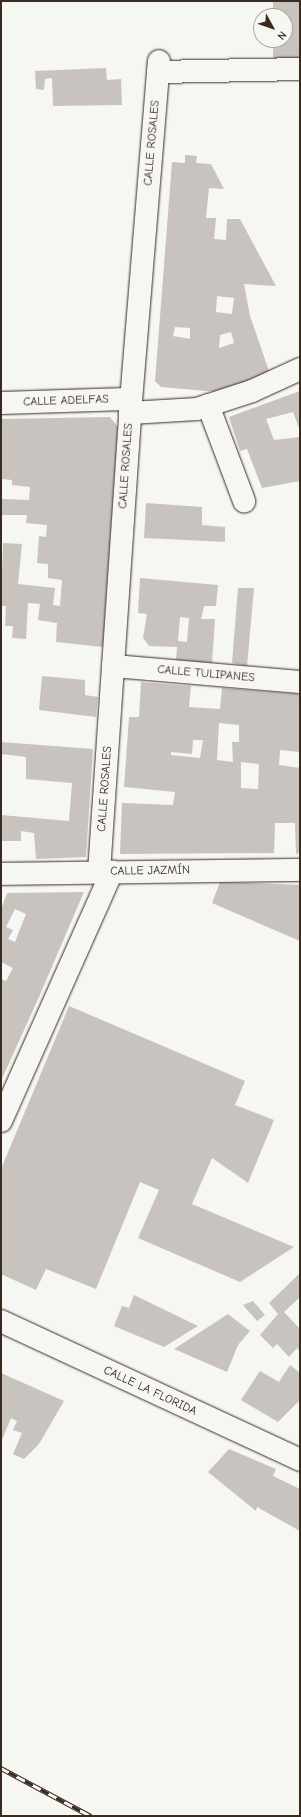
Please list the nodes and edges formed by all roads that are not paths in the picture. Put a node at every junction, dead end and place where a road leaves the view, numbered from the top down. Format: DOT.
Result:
graph roads {
  1 [pos="300,69"];
  2 [pos="300,369"];
  3 [pos="1,403"];
  4 [pos="208,405"];
  5 [pos="130,406"];
  6 [pos="244,501"];
  7 [pos="113,666"];
  8 [pos="300,682"];
  9 [pos="300,870"];
  10 [pos="106,872"];
  11 [pos="1,874"];
  12 [pos="1,1121"];
  13 [pos="1,1321"];
  14 [pos="300,1460"];
  1 -- 5 [label="street, CALLE ROSALES"];
  2 -- 4 [label="street, CALLE ADELFAS"];
  3 -- 5 [label="street, CALLE ADELFAS"];
  4 -- 5 [label="street, CALLE ADELFAS"];
  4 -- 6 [label="street"];
  5 -- 7 [label="street, CALLE ROSALES"];
  7 -- 8 [label="street, CALLE TULIPANES"];
  7 -- 10 [label="street, CALLE ROSALES"];
  9 -- 10 [label="street, CALLE JAZMÍN"];
  10 -- 11 [label="street, CALLE JAZMÍN"];
  10 -- 12 [label="street, CALLE ROSALES"];
  13 -- 14 [label="street, CALLE LA FLORIDA"];
}
